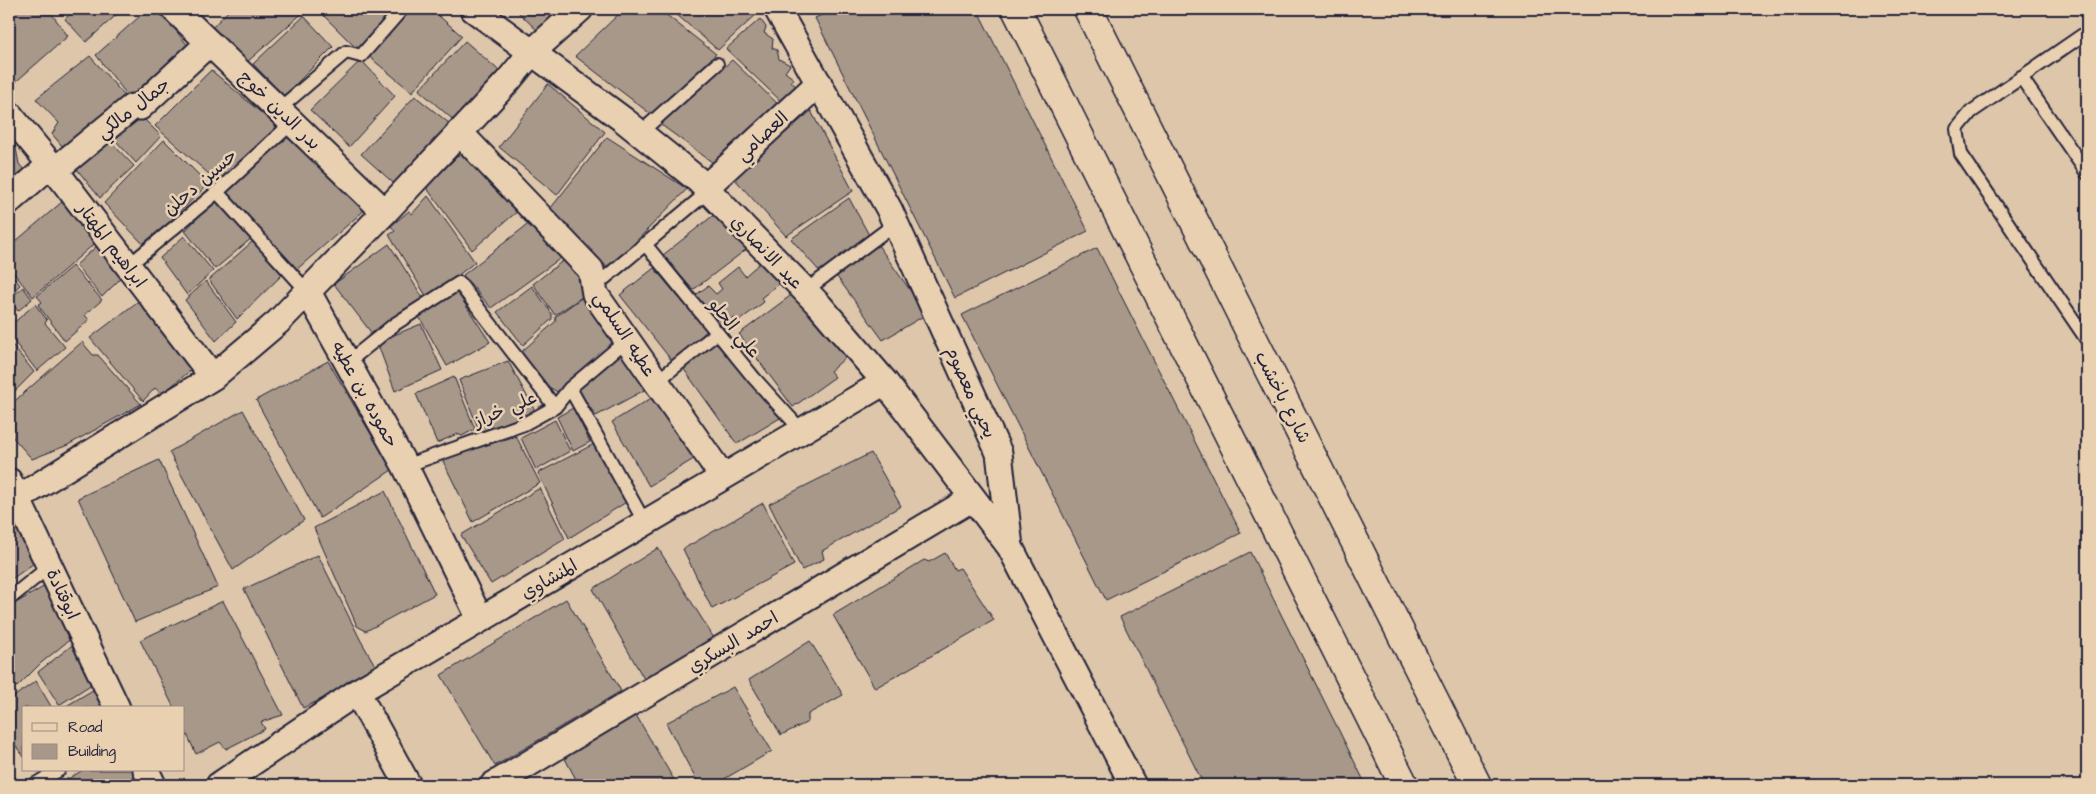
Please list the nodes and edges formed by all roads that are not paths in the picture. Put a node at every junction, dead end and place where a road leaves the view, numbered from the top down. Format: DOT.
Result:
graph roads {
  1 [pos="402,9"];
  2 [pos="473,9"];
  3 [pos="580,9"];
  4 [pos="777,9"];
  5 [pos="1016,9"];
  6 [pos="1088,9"];
  7 [pos="189,14"];
  8 [pos="2087,32"];
  9 [pos="209,43"];
  10 [pos="531,53"];
  11 [pos="717,64"];
  12 [pos="2021,77"];
  13 [pos="819,83"];
  14 [pos="9,114"];
  15 [pos="286,116"];
  16 [pos="459,132"];
  17 [pos="640,133"];
  18 [pos="52,168"];
  19 [pos="2087,173"];
  20 [pos="707,190"];
  21 [pos="217,192"];
  22 [pos="9,201"];
  23 [pos="385,212"];
  24 [pos="896,223"];
  25 [pos="645,244"];
  26 [pos="128,266"];
  27 [pos="594,286"];
  28 [pos="805,291"];
  29 [pos="308,292"];
  30 [pos="717,333"];
  31 [pos="627,340"];
  32 [pos="2087,340"];
  33 [pos="348,362"];
  34 [pos="213,377"];
  35 [pos="656,382"];
  36 [pos="885,382"];
  37 [pos="570,388"];
  38 [pos="555,407"];
  39 [pos="802,431"];
  40 [pos="405,466"];
  41 [pos="723,477"];
  42 [pos="13,489"];
  43 [pos="972,498"];
  44 [pos="645,523"];
  45 [pos="1010,547"];
  46 [pos="50,566"];
  47 [pos="9,599"];
  48 [pos="480,619"];
  49 [pos="357,692"];
  50 [pos="116,706"];
  51 [pos="56,772"];
  52 [pos="147,772"];
  53 [pos="9,782"];
  54 [pos="12,785"];
  55 [pos="34,785"];
  56 [pos="153,785"];
  57 [pos="218,785"];
  58 [pos="408,785"];
  59 [pos="493,785"];
  60 [pos="1133,785"];
  61 [pos="1404,785"];
  62 [pos="1477,785"];
  1 -- 15 [label="lane, حسين دحلن"];
  2 -- 10 [label="street, عيد الانصاري"];
  3 -- 10 [label="street"];
  4 -- 13 [label="street, يحيي معصوم"];
  5 -- 61 [label="main road"];
  6 -- 62 [label="main road, شارع باخشب"];
  7 -- 9 [label="street, بدر الدين خوج"];
  8 -- 12 [label="lane"];
  9 -- 15 [label="street, بدر الدين خوج"];
  9 -- 18 [label="street, جمال مالكي"];
  10 -- 16 [label="street"];
  10 -- 17 [label="street, عيد الانصاري"];
  11 -- 17 [label="lane"];
  12 -- 19 [label="lane"];
  12 -- 32 [label="lane"];
  13 -- 20 [label="street, العصامي"];
  13 -- 24 [label="street, يحيي معصوم"];
  14 -- 18 [label="street, ابراهيم المهتار"];
  15 -- 21 [label="lane, حسين دحلن"];
  15 -- 23 [label="street, بدر الدين خوج"];
  16 -- 23 [label="street"];
  16 -- 27 [label="street, عطيه السلمي"];
  17 -- 20 [label="street, عيد الانصاري"];
  18 -- 22 [label="street, جمال مالكي"];
  18 -- 26 [label="street, ابراهيم المهتار"];
  20 -- 25 [label="lane"];
  20 -- 28 [label="street, عيد الانصاري"];
  21 -- 26 [label="lane, حسين دحلن"];
  21 -- 29 [label="lane, حموده بن عطيه"];
  23 -- 29 [label="street"];
  24 -- 28 [label="lane"];
  24 -- 45 [label="street, يحيي معصوم"];
  25 -- 27 [label="lane"];
  25 -- 30 [label="lane, علي الحلو"];
  26 -- 34 [label="street, ابراهيم المهتار"];
  27 -- 31 [label="street, عطيه السلمي"];
  28 -- 36 [label="street, عيد الانصاري"];
  29 -- 33 [label="street, حموده بن عطيه"];
  29 -- 34 [label="street"];
  30 -- 35 [label="lane"];
  30 -- 39 [label="lane, علي الحلو"];
  31 -- 35 [label="street, عطيه السلمي"];
  31 -- 37 [label="lane, علي خراز"];
  33 -- 38 [label="lane"];
  33 -- 40 [label="street, حموده بن عطيه"];
  34 -- 42 [label="street"];
  35 -- 41 [label="street, عطيه السلمي"];
  36 -- 39 [label="street, المنشاوي"];
  36 -- 43 [label="street, عيد الانصاري"];
  37 -- 38 [label="lane, علي خراز"];
  37 -- 44 [label="lane"];
  38 -- 40 [label="lane, علي خراز"];
  39 -- 41 [label="street, المنشاوي"];
  40 -- 48 [label="street, حموده بن عطيه"];
  41 -- 44 [label="street, المنشاوي"];
  42 -- 46 [label="street, ابوقتادة"];
  43 -- 45 [label="street, عيد الانصاري"];
  43 -- 59 [label="street, احمد البسكري"];
  44 -- 48 [label="street, المنشاوي"];
  45 -- 60 [label="street, يحيي معصوم"];
  46 -- 47 [label="lane"];
  46 -- 50 [label="street, ابوقتادة"];
  48 -- 49 [label="street, المنشاوي"];
  49 -- 57 [label="street, المنشاوي"];
  49 -- 58 [label="street"];
  51 -- 55 [label="lane"];
  52 -- 56 [label="street"];
  53 -- 54 [label="lane"];
}
